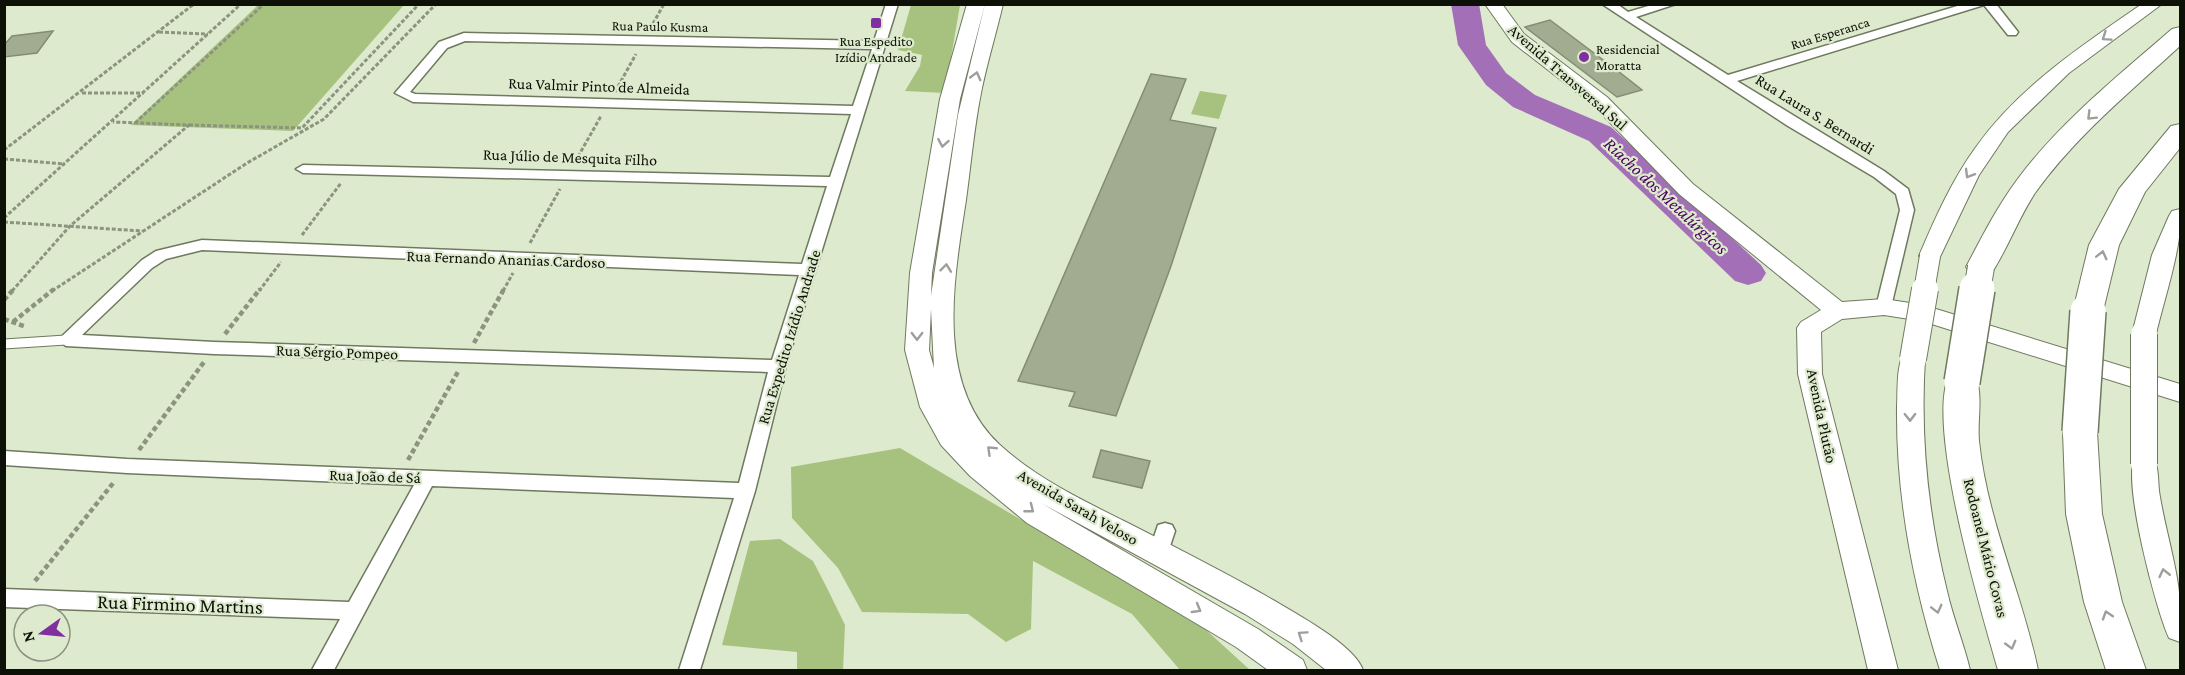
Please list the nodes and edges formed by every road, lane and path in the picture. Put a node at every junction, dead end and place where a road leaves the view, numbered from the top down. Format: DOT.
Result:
graph roads {
  1 [pos="194,4"];
  2 [pos="241,4"];
  3 [pos="264,4"];
  4 [pos="419,4"];
  5 [pos="436,4"];
  6 [pos="664,4"];
  7 [pos="892,4"];
  8 [pos="976,4"];
  9 [pos="994,4"];
  10 [pos="1493,4"];
  11 [pos="1608,4"];
  12 [pos="1671,4"];
  13 [pos="1977,4"];
  14 [pos="1989,4"];
  15 [pos="2154,4"];
  16 [pos="1626,16"];
  17 [pos="158,32"];
  18 [pos="2012,32"];
  19 [pos="209,34"];
  20 [pos="2181,34"];
  21 [pos="643,41"];
  22 [pos="443,45"];
  23 [pos="879,45"];
  24 [pos="1726,80"];
  25 [pos="81,93"];
  26 [pos="144,93"];
  27 [pos="329,99"];
  28 [pos="342,100"];
  29 [pos="609,103"];
  30 [pos="859,110"];
  31 [pos="113,122"];
  32 [pos="135,123"];
  33 [pos="189,125"];
  34 [pos="2181,132"];
  35 [pos="4,150"];
  36 [pos="4,159"];
  37 [pos="65,164"];
  38 [pos="303,169"];
  39 [pos="352,169"];
  40 [pos="568,175"];
  41 [pos="836,182"];
  42 [pos="2181,216"];
  43 [pos="4,220"];
  44 [pos="70,226"];
  45 [pos="143,231"];
  46 [pos="290,250"];
  47 [pos="520,260"];
  48 [pos="810,270"];
  49 [pos="4,300"];
  50 [pos="1884,307"];
  51 [pos="1837,311"];
  52 [pos="13,322"];
  53 [pos="66,340"];
  54 [pos="4,344"];
  55 [pos="214,348"];
  56 [pos="466,356"];
  57 [pos="778,366"];
  58 [pos="2181,393"];
  59 [pos="4,458"];
  60 [pos="127,466"];
  61 [pos="399,477"];
  62 [pos="427,478"];
  63 [pos="746,491"];
  64 [pos="13,598"];
  65 [pos="355,611"];
  66 [pos="2181,629"];
  67 [pos="323,670"];
  68 [pos="690,670"];
  69 [pos="1292,670"];
  70 [pos="1348,670"];
  71 [pos="1883,670"];
  72 [pos="1955,670"];
  73 [pos="2018,670"];
  74 [pos="2126,670"];
  1 -- 17 [label="path"];
  2 -- 19 [label="path"];
  3 -- 32 [label="path"];
  4 -- 27 [label="path"];
  5 -- 28 [label="path"];
  6 -- 21 [label="path"];
  7 -- 23 [label="street, Rua Expedito Izídio Andrade"];
  8 -- 69 [label="main road, Avenida Sarah Veloso, one-way"];
  70 -- 9 [label="main road, Avenida Sarah Veloso, one-way"];
  10 -- 51 [label="main road, Avenida Transversal Sul"];
  11 -- 16 [label="street, Rua Laura S. Bernardi"];
  12 -- 16 [label="street"];
  13 -- 24 [label="street, Rua Esperanca"];
  14 -- 18 [label="street"];
  15 -- 72 [label="main road, one-way, bridge"];
  16 -- 24 [label="street, Rua Laura S. Bernardi"];
  17 -- 19 [label="path"];
  17 -- 25 [label="path"];
  19 -- 26 [label="path"];
  20 -- 73 [label="highway, Rodoanel Mário Covas, one-way, bridge"];
  21 -- 22 [label="street, Rua Paulo Kusma"];
  21 -- 23 [label="street, Rua Paulo Kusma"];
  21 -- 29 [label="path"];
  22 -- 29 [label="street, Rua Valmir Pinto de Almeida"];
  23 -- 30 [label="street, Rua Expedito Izídio Andrade"];
  24 -- 50 [label="street, Rua Laura S. Bernardi"];
  25 -- 26 [label="path"];
  25 -- 35 [label="path"];
  26 -- 31 [label="path"];
  27 -- 28 [label="path"];
  27 -- 33 [label="path"];
  28 -- 45 [label="path"];
  29 -- 30 [label="street, Rua Valmir Pinto de Almeida"];
  29 -- 40 [label="path"];
  30 -- 41 [label="street, Rua Expedito Izídio Andrade"];
  31 -- 32 [label="path"];
  31 -- 37 [label="path"];
  32 -- 33 [label="path"];
  33 -- 44 [label="path"];
  74 -- 34 [label="highway, one-way, bridge"];
  36 -- 37 [label="path"];
  37 -- 43 [label="path"];
  38 -- 39 [label="street, Rua Júlio de Mesquita Filho"];
  39 -- 40 [label="street, Rua Júlio de Mesquita Filho"];
  39 -- 46 [label="path"];
  40 -- 41 [label="street, Rua Júlio de Mesquita Filho"];
  40 -- 47 [label="path"];
  41 -- 48 [label="street, Rua Expedito Izídio Andrade"];
  66 -- 42 [label="main road, one-way, bridge"];
  43 -- 44 [label="path"];
  44 -- 45 [label="path"];
  44 -- 49 [label="path"];
  45 -- 52 [label="path"];
  46 -- 47 [label="street, Rua Fernando Ananias Cardoso"];
  46 -- 53 [label="street, Rua Fernando Ananias Cardoso"];
  46 -- 55 [label="path"];
  47 -- 48 [label="street, Rua Fernando Ananias Cardoso"];
  47 -- 56 [label="path"];
  48 -- 57 [label="street, Rua Expedito Izídio Andrade"];
  50 -- 51 [label="main road, Avenida Plutão"];
  50 -- 58 [label="main road, Avenida Plutão"];
  51 -- 71 [label="main road, Avenida Plutão"];
  53 -- 54 [label="lane"];
  53 -- 55 [label="street, Rua Sérgio Pompeo"];
  55 -- 56 [label="street, Rua Sérgio Pompeo"];
  55 -- 60 [label="path"];
  56 -- 57 [label="street, Rua Sérgio Pompeo"];
  56 -- 61 [label="path"];
  57 -- 63 [label="street, Rua Expedito Izídio Andrade"];
  59 -- 60 [label="street, Rua João de Sá"];
  60 -- 61 [label="street, Rua João de Sá"];
  60 -- 64 [label="path"];
  61 -- 62 [label="street, Rua João de Sá"];
  62 -- 63 [label="street, Rua João de Sá"];
  62 -- 65 [label="street"];
  63 -- 68 [label="street, Rua Expedito Izídio Andrade"];
  64 -- 65 [label="street, Rua Firmino Martins"];
  65 -- 67 [label="street"];
}
